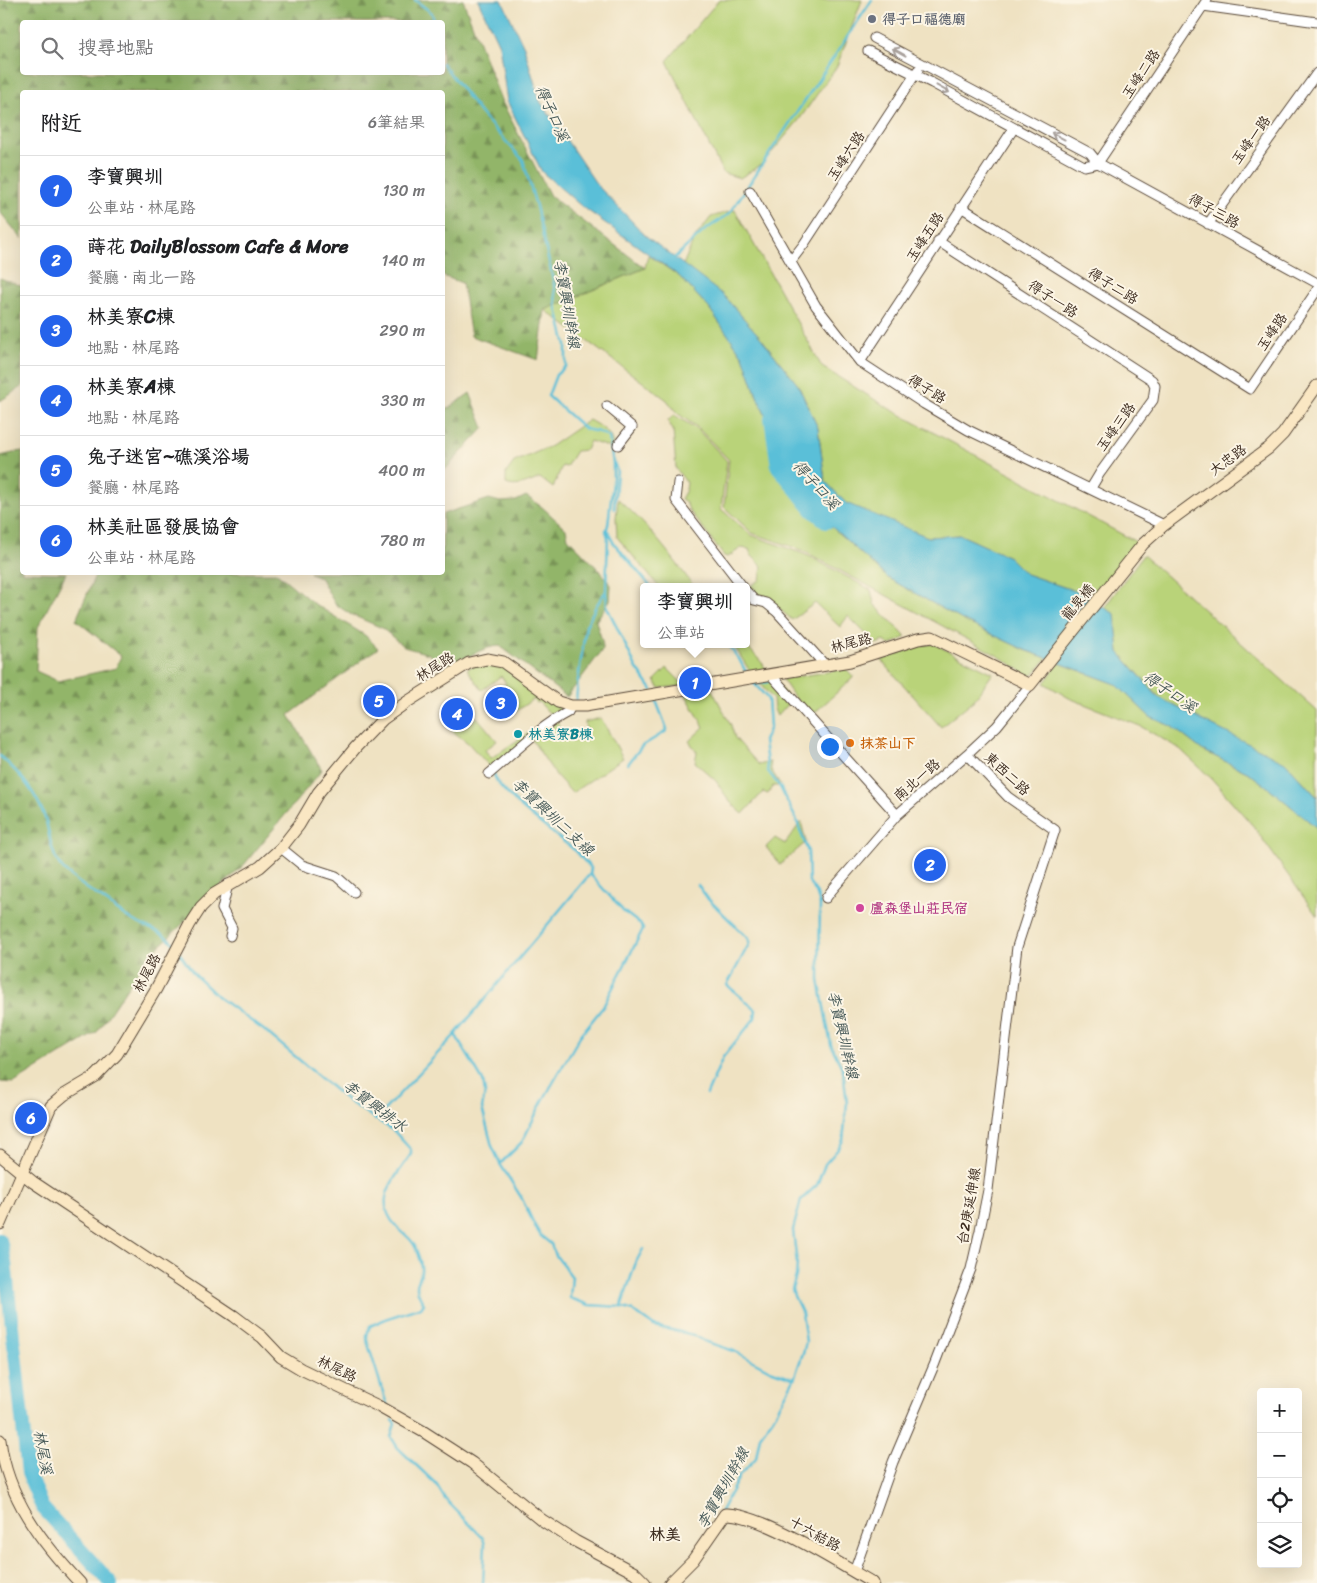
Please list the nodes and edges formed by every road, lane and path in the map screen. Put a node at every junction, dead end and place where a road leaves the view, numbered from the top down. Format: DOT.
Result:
graph roads {
  1 [pos="1205,3"];
  2 [pos="1317,22"];
  3 [pos="874,38"];
  4 [pos="868,51"];
  5 [pos="922,64"];
  6 [pos="1317,73"];
  7 [pos="915,75"];
  8 [pos="1014,128"];
  9 [pos="1098,163"];
  10 [pos="750,191"];
  11 [pos="961,207"];
  12 [pos="1208,224"];
  13 [pos="938,241"];
  14 [pos="791,261"];
  15 [pos="1317,283"];
  16 [pos="1317,290"];
  17 [pos="860,362"];
  18 [pos="1152,380"];
  19 [pos="1317,386"];
  20 [pos="1250,389"];
  21 [pos="607,406"];
  22 [pos="618,445"];
  23 [pos="678,482"];
  24 [pos="1090,488"];
  25 [pos="1164,525"];
  26 [pos="1143,544"];
  27 [pos="740,583"];
  28 [pos="750,596"];
  29 [pos="825,665"];
  30 [pos="771,675"];
  31 [pos="1033,682"];
  32 [pos="571,706"];
  33 [pos="967,754"];
  34 [pos="489,774"];
  35 [pos="897,815"];
  36 [pos="1055,830"];
  37 [pos="281,848"];
  38 [pos="228,884"];
  39 [pos="354,892"];
  40 [pos="826,898"];
  41 [pos="230,936"];
  42 [pos="0,1156"];
  43 [pos="21,1173"];
  44 [pos="0,1224"];
  45 [pos="0,1440"];
  46 [pos="854,1572"];
  47 [pos="80,1583"];
  48 [pos="645,1583"];
  49 [pos="670,1583"];
  50 [pos="873,1583"];
  1 -- 2 [label="street"];
  1 -- 9 [label="street, 玉峰二路"];
  5 -- 3 [label="street, one-way"];
  4 -- 7 [label="street"];
  5 -- 7 [label="street, 玉峰六路"];
  9 -- 5 [label="street, one-way"];
  6 -- 12 [label="street, 玉峰一路"];
  7 -- 8 [label="street, one-way"];
  7 -- 14 [label="street, 玉峰六路"];
  8 -- 9 [label="street"];
  8 -- 11 [label="street, 玉峰五路"];
  9 -- 12 [label="street, 得子三路"];
  10 -- 14 [label="street, 得子路"];
  11 -- 13 [label="street, 玉峰五路"];
  11 -- 20 [label="street, 得子二路"];
  12 -- 15 [label="street, 得子三路"];
  13 -- 17 [label="street, 玉峰五路"];
  13 -- 18 [label="street, 得子一路"];
  14 -- 17 [label="street, 得子路"];
  16 -- 20 [label="street, 玉峰路"];
  17 -- 24 [label="street, 得子路"];
  18 -- 24 [label="street, 玉峰三路"];
  19 -- 25 [label="street, 大忠路"];
  21 -- 22 [label="street"];
  23 -- 27 [label="street"];
  24 -- 25 [label="street, 得子路"];
  25 -- 26 [label="street, 大忠路"];
  26 -- 31 [label="street, 龍泉橋"];
  28 -- 29 [label="street"];
  29 -- 30 [label="street, 林尾路"];
  29 -- 31 [label="street, 林尾路"];
  30 -- 32 [label="street, 林尾路"];
  30 -- 35 [label="street"];
  31 -- 33 [label="street, 南北一路"];
  32 -- 34 [label="street"];
  32 -- 37 [label="street, 林尾路"];
  33 -- 35 [label="street, 南北一路"];
  33 -- 36 [label="street, 東西二路"];
  35 -- 40 [label="street, 南北一路"];
  36 -- 46 [label="street, 台2庚延伸線"];
  37 -- 38 [label="street, 林尾路"];
  37 -- 39 [label="street"];
  38 -- 41 [label="street"];
  38 -- 43 [label="street, 林尾路"];
  42 -- 43 [label="street, 林尾路"];
  43 -- 44 [label="street"];
  43 -- 48 [label="street, 林尾路"];
  45 -- 47 [label="street"];
  46 -- 49 [label="street, 十六結路"];
  46 -- 50 [label="street, 十六結路"];
}
